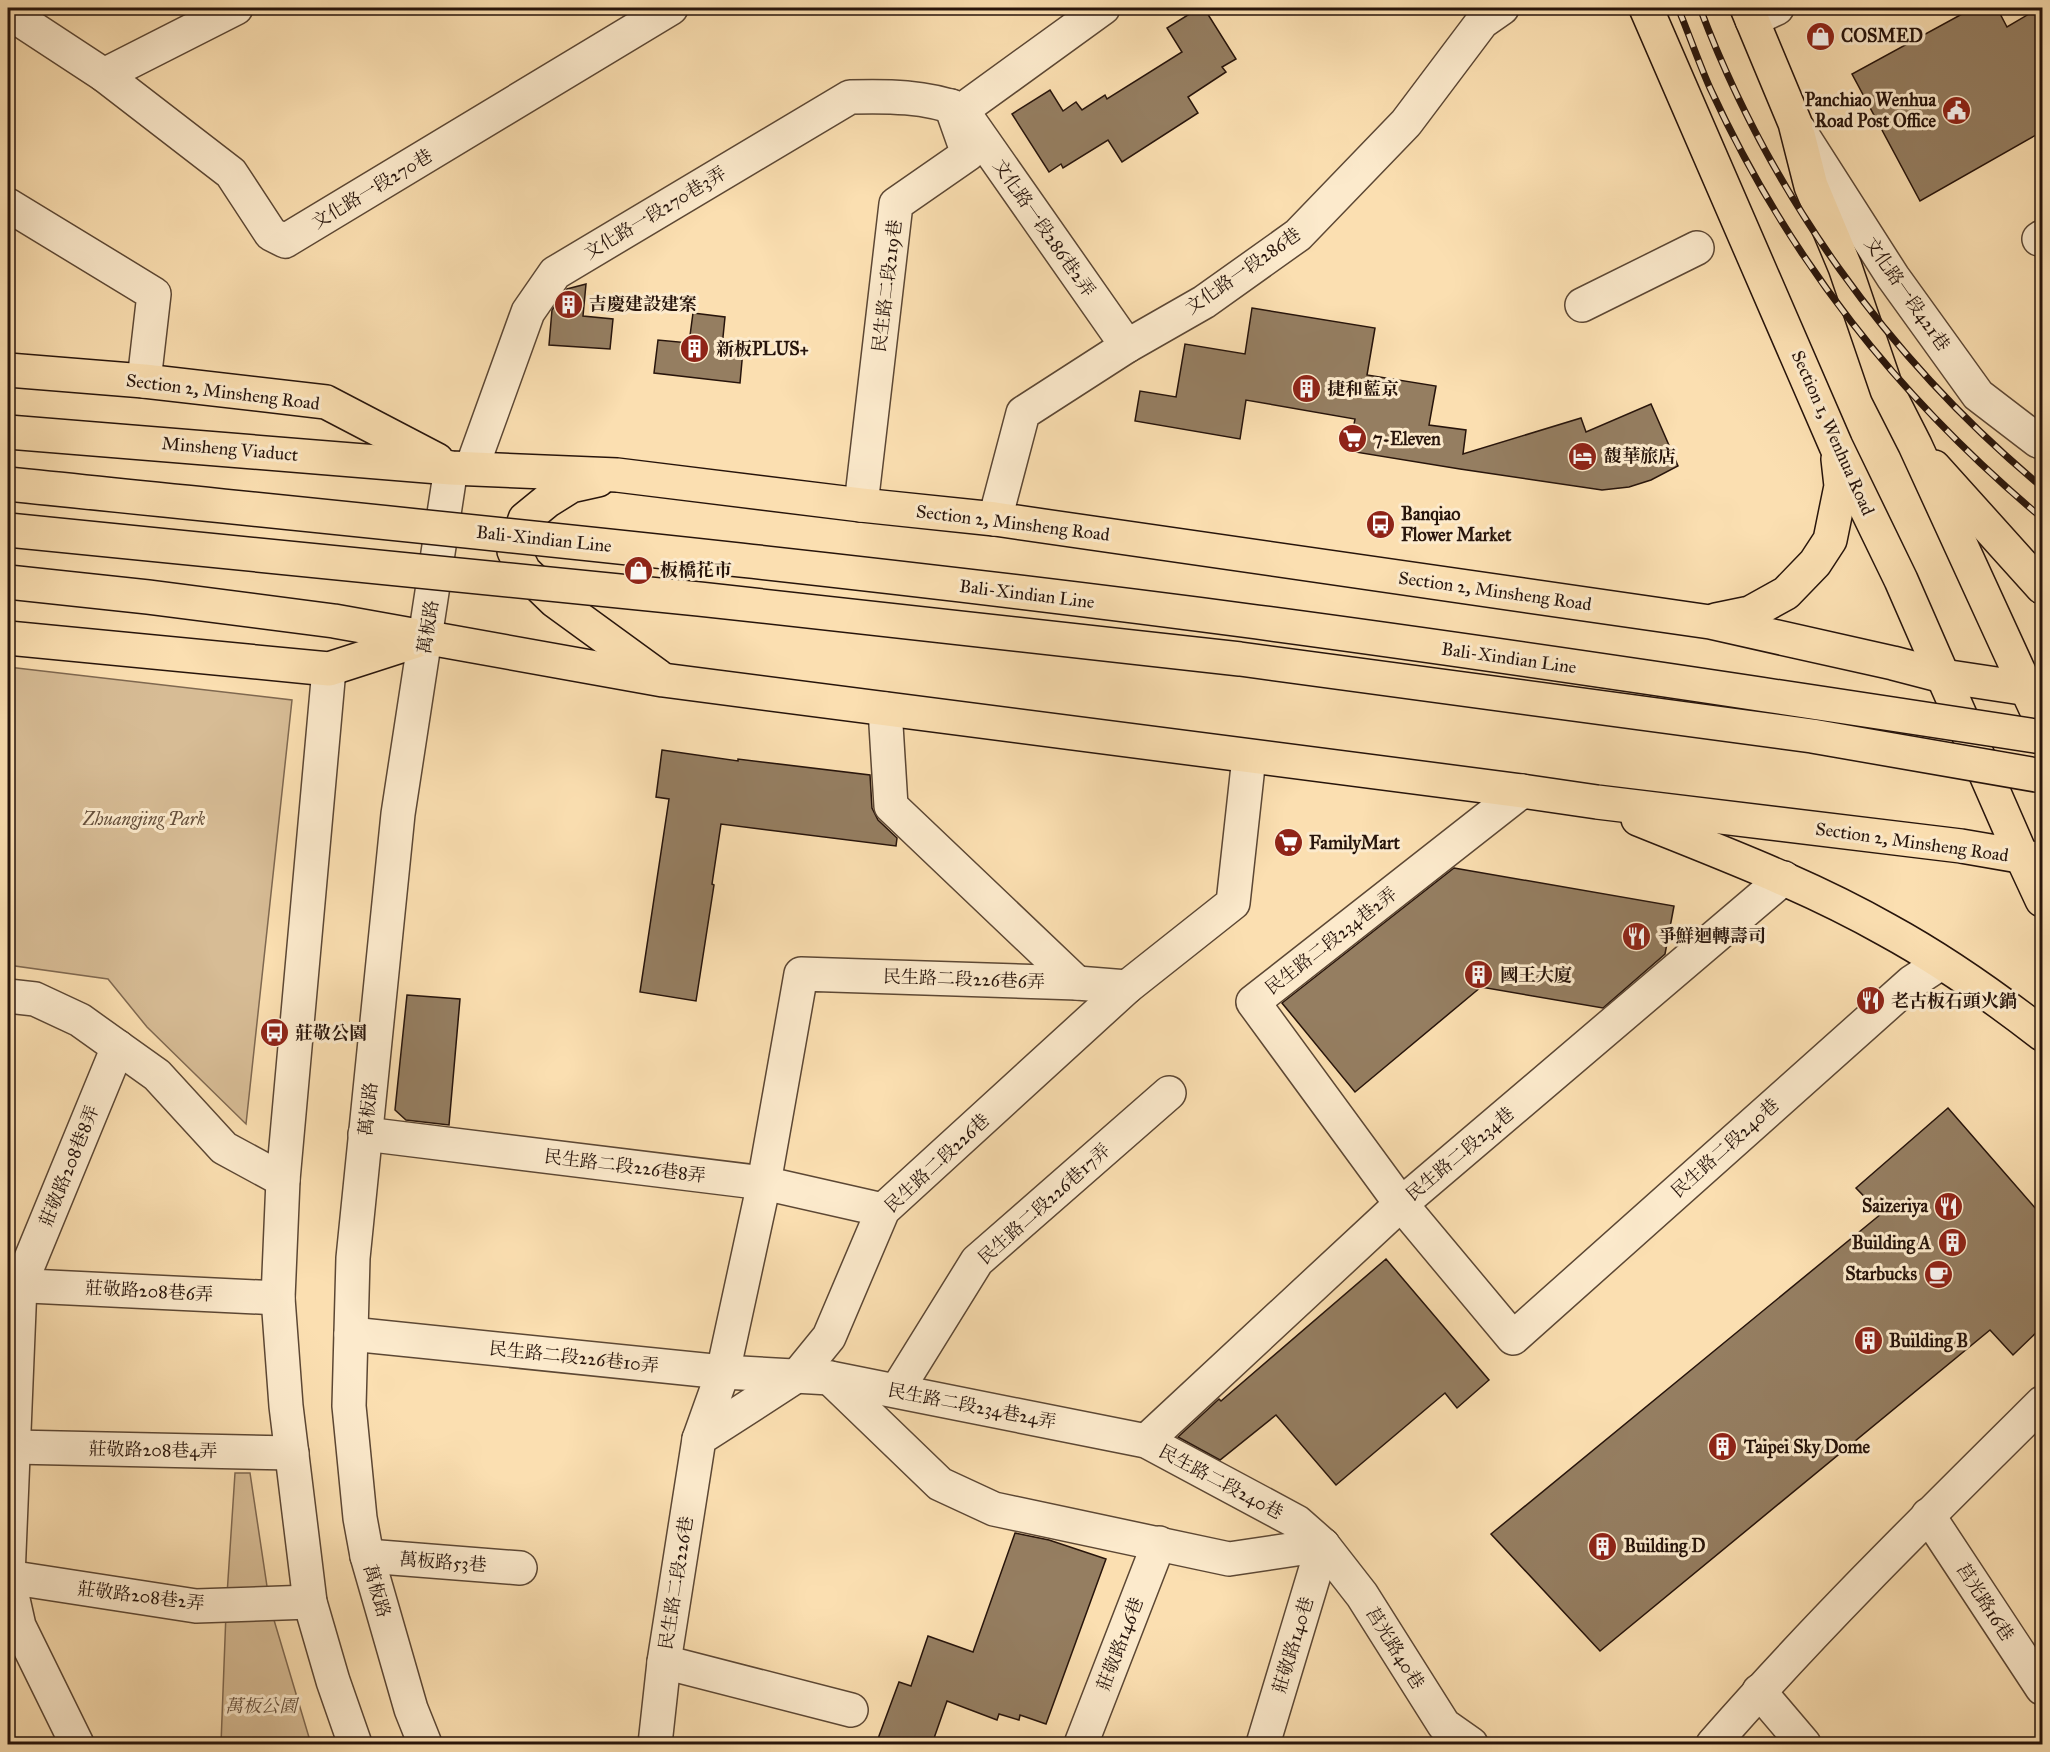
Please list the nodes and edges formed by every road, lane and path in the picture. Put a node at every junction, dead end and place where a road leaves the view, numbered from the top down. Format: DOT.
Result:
graph roads {
  1 [pos="236,8"];
  2 [pos="671,8"];
  3 [pos="1103,8"];
  4 [pos="1502,8"];
  5 [pos="1646,8"];
  6 [pos="8,12"];
  7 [pos="1758,12"];
  8 [pos="104,75"];
  9 [pos="957,108"];
  10 [pos="1795,123"];
  11 [pos="8,205"];
  12 [pos="1696,248"];
  13 [pos="1582,305"];
  14 [pos="1127,346"];
  15 [pos="8,370"];
  16 [pos="144,381"];
  17 [pos="8,432"];
  18 [pos="2041,441"];
  19 [pos="1836,446"];
  20 [pos="1915,446"];
  21 [pos="462,468"];
  22 [pos="617,475"];
  23 [pos="8,484"];
  24 [pos="861,505"];
  25 [pos="994,519"];
  26 [pos="8,530"];
  27 [pos="8,582"];
  28 [pos="2043,587"];
  29 [pos="1710,622"];
  30 [pos="8,638"];
  31 [pos="426,638"];
  32 [pos="329,669"];
  33 [pos="1943,676"];
  34 [pos="663,680"];
  35 [pos="2034,690"];
  36 [pos="885,709"];
  37 [pos="2043,722"];
  38 [pos="2043,737"];
  39 [pos="1249,757"];
  40 [pos="2043,776"];
  41 [pos="1522,791"];
  42 [pos="1597,802"];
  43 [pos="2032,859"];
  44 [pos="1784,878"];
  45 [pos="2043,900"];
  46 [pos="1941,963"];
  47 [pos="1077,982"];
  48 [pos="1127,987"];
  49 [pos="8,996"];
  50 [pos="2043,1034"];
  51 [pos="118,1047"];
  52 [pos="1169,1093"];
  53 [pos="365,1134"];
  54 [pos="283,1180"];
  55 [pos="764,1183"];
  56 [pos="1401,1204"];
  57 [pos="883,1210"];
  58 [pos="14,1285"];
  59 [pos="278,1298"];
  60 [pos="351,1334"];
  61 [pos="723,1372"];
  62 [pos="798,1375"];
  63 [pos="830,1378"];
  64 [pos="897,1390"];
  65 [pos="2043,1403"];
  66 [pos="699,1439"];
  67 [pos="1146,1441"];
  68 [pos="14,1447"];
  69 [pos="292,1453"];
  70 [pos="1928,1515"];
  71 [pos="1159,1543"];
  72 [pos="1323,1545"];
  73 [pos="367,1556"];
  74 [pos="519,1568"];
  75 [pos="8,1577"];
  76 [pos="310,1602"];
  77 [pos="664,1662"];
  78 [pos="2043,1688"];
  79 [pos="1759,1691"];
  80 [pos="851,1710"];
  81 [pos="1438,1735"];
  82 [pos="77,1744"];
  83 [pos="355,1744"];
  84 [pos="425,1744"];
  85 [pos="655,1744"];
  86 [pos="1081,1744"];
  87 [pos="1263,1744"];
  88 [pos="1471,1744"];
  89 [pos="1713,1744"];
  90 [pos="1804,1744"];
  1 -- 8 [label="street"];
  2 -- 8 [label="street, 文化路一段270巷"];
  3 -- 9 [label="street"];
  4 -- 14 [label="street, 文化路一段286巷"];
  5 -- 19 [label="main road, Section 1, Wenhua Road"];
  6 -- 8 [label="street"];
  7 -- 10 [label="main road"];
  9 -- 14 [label="street, 文化路一段286巷2弄"];
  9 -- 21 [label="street, 文化路一段270巷3弄"];
  9 -- 24 [label="street, 民生路二段219巷"];
  10 -- 18 [label="street, 文化路一段421巷"];
  10 -- 20 [label="main road"];
  11 -- 16 [label="street"];
  12 -- 13 [label="street"];
  14 -- 25 [label="street, 文化路一段286巷"];
  15 -- 16 [label="main road, Section 2, Minsheng Road"];
  16 -- 21 [label="main road, Section 2, Minsheng Road"];
  17 -- 21 [label="main road, Minsheng Viaduct"];
  19 -- 29 [label="main road"];
  19 -- 33 [label="main road, Section 1, Wenhua Road"];
  20 -- 28 [label="main road"];
  20 -- 35 [label="main road"];
  21 -- 22 [label="main road, Section 2, Minsheng Road"];
  21 -- 31 [label="street, 萬板路"];
  22 -- 24 [label="main road, Section 2, Minsheng Road"];
  22 -- 34 [label="main road"];
  23 -- 38 [label="main road, Bali-Xindian Line, bridge"];
  24 -- 25 [label="main road, Section 2, Minsheng Road"];
  25 -- 29 [label="main road, Section 2, Minsheng Road"];
  26 -- 40 [label="main road, Bali-Xindian Line, bridge"];
  27 -- 31 [label="main road, Section 2, Minsheng Road"];
  29 -- 33 [label="main road, Section 2, Minsheng Road"];
  30 -- 32 [label="main road, Section 2, Minsheng Road"];
  31 -- 32 [label="main road, Section 2, Minsheng Road"];
  31 -- 34 [label="main road, Section 2, Minsheng Road"];
  31 -- 53 [label="street, 萬板路"];
  32 -- 54 [label="street"];
  33 -- 35 [label="main road, Section 2, Minsheng Road"];
  33 -- 43 [label="main road, Section 1, Wenhua Road"];
  34 -- 36 [label="main road, Section 2, Minsheng Road"];
  35 -- 37 [label="main road"];
  36 -- 39 [label="main road, Section 2, Minsheng Road"];
  36 -- 47 [label="street"];
  39 -- 41 [label="main road, Section 2, Minsheng Road"];
  39 -- 48 [label="street, 民生路二段226巷"];
  41 -- 42 [label="main road, Section 2, Minsheng Road"];
  41 -- 56 [label="street, 民生路二段234巷2弄"];
  42 -- 43 [label="main road, Section 2, Minsheng Road"];
  42 -- 44 [label="main road"];
  43 -- 45 [label="main road, Section 1, Wenhua Road"];
  44 -- 46 [label="main road"];
  44 -- 56 [label="street, 民生路二段234巷"];
  46 -- 50 [label="main road"];
  46 -- 56 [label="street, 民生路二段240巷"];
  47 -- 48 [label="street, 民生路二段226巷6弄"];
  47 -- 55 [label="street, 民生路二段226巷6弄"];
  48 -- 57 [label="street, 民生路二段226巷"];
  49 -- 51 [label="street"];
  51 -- 54 [label="street"];
  51 -- 58 [label="street, 莊敬路208巷8弄"];
  52 -- 64 [label="street, 民生路二段226巷17弄"];
  53 -- 55 [label="street, 民生路二段226巷8弄"];
  53 -- 60 [label="street, 萬板路"];
  54 -- 59 [label="street"];
  55 -- 57 [label="street, 民生路二段226巷8弄"];
  55 -- 61 [label="street"];
  56 -- 67 [label="street, 民生路二段234巷"];
  57 -- 62 [label="street, 民生路二段226巷"];
  58 -- 59 [label="street, 莊敬路208巷6弄"];
  58 -- 68 [label="street"];
  59 -- 69 [label="street"];
  60 -- 61 [label="street, 民生路二段226巷10弄"];
  60 -- 73 [label="street, 萬板路"];
  61 -- 62 [label="street, 民生路二段226巷10弄"];
  61 -- 66 [label="street"];
  62 -- 63 [label="street, 民生路二段234巷24弄"];
  62 -- 66 [label="street, 民生路二段226巷"];
  63 -- 64 [label="street, 民生路二段234巷24弄"];
  63 -- 71 [label="street"];
  64 -- 67 [label="street, 民生路二段234巷24弄"];
  65 -- 70 [label="street"];
  66 -- 77 [label="street, 民生路二段226巷"];
  67 -- 72 [label="street, 民生路二段240巷"];
  68 -- 69 [label="street, 莊敬路208巷4弄"];
  68 -- 75 [label="street"];
  69 -- 76 [label="street"];
  70 -- 78 [label="street, 莒光路16巷"];
  70 -- 79 [label="street"];
  71 -- 72 [label="street"];
  71 -- 86 [label="street, 莊敬路146巷"];
  72 -- 81 [label="street, 莒光路40巷"];
  72 -- 87 [label="street, 莊敬路140巷"];
  73 -- 74 [label="street, 萬板路53巷"];
  73 -- 84 [label="street, 萬板路"];
  75 -- 76 [label="street, 莊敬路208巷2弄"];
  75 -- 82 [label="street"];
  76 -- 83 [label="street"];
  77 -- 80 [label="street"];
  77 -- 85 [label="street, 民生路二段226巷"];
  79 -- 89 [label="street"];
  79 -- 90 [label="street"];
  81 -- 88 [label="street, 莒光路40巷"];
}
